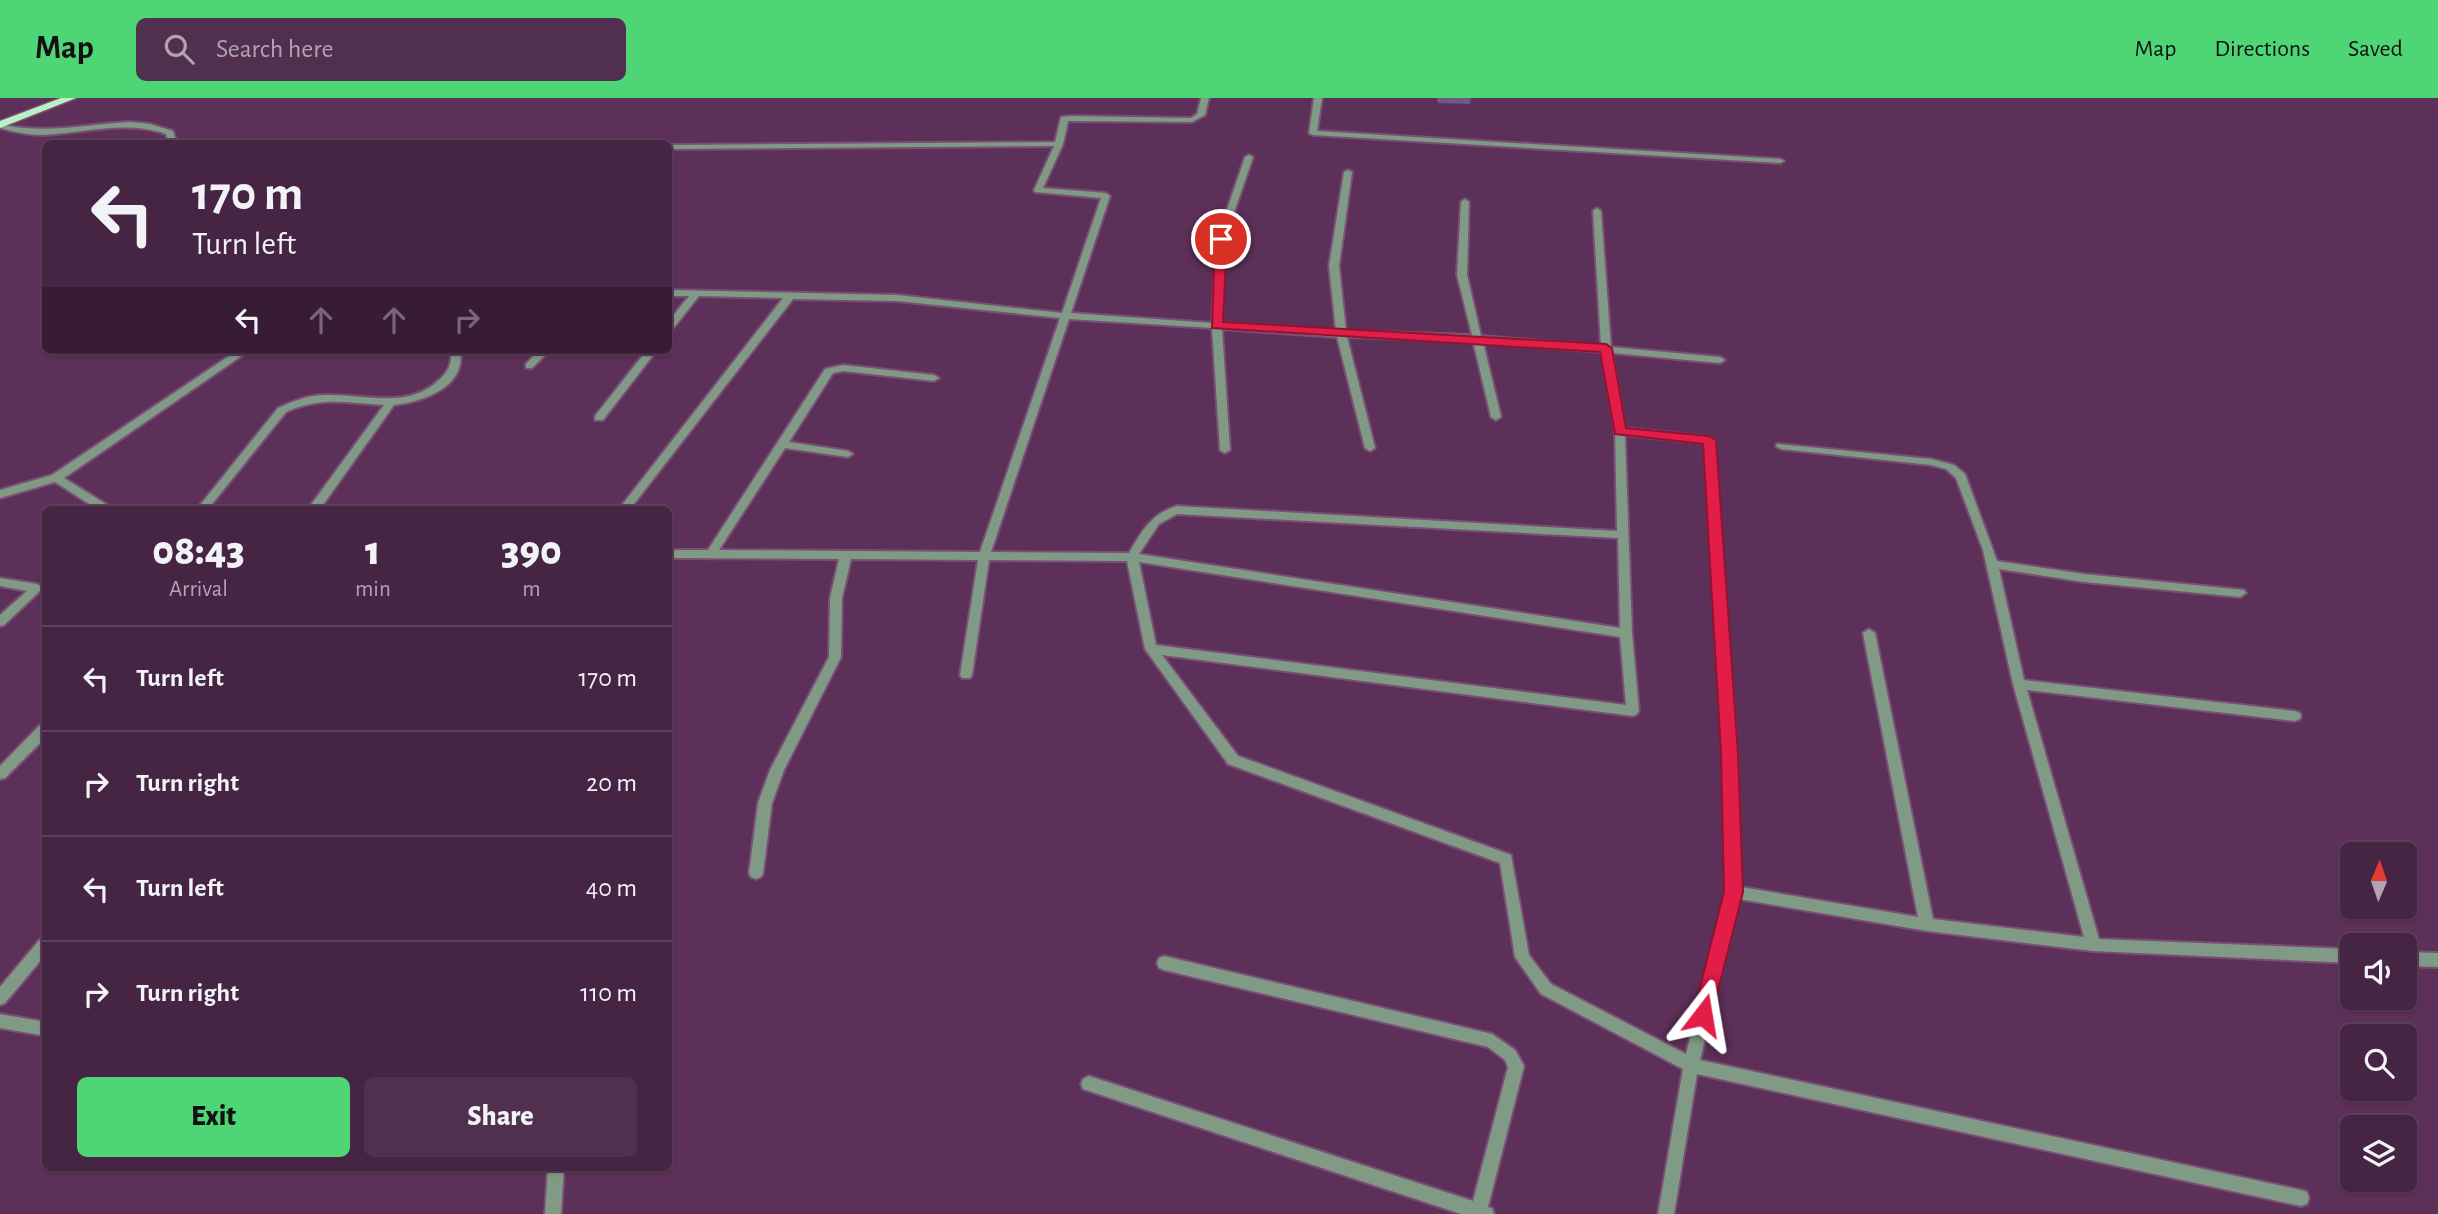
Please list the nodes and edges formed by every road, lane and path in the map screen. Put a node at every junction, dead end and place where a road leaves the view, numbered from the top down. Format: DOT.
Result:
graph roads {
  1 [pos="50,98"];
  2 [pos="71,98"];
  3 [pos="1205,98"];
  4 [pos="1318,98"];
  5 [pos="0,117"];
  6 [pos="0,126"];
  7 [pos="172,140"];
  8 [pos="1059,144"];
  9 [pos="672,146"];
  10 [pos="1249,157"];
  11 [pos="1780,161"];
  12 [pos="1348,172"];
  13 [pos="1465,202"];
  14 [pos="1597,211"];
  15 [pos="672,292"];
  16 [pos="696,294"];
  17 [pos="789,298"];
  18 [pos="1067,316"];
  19 [pos="672,324"];
  20 [pos="1217,326"];
  21 [pos="1341,334"];
  22 [pos="1476,338"];
  23 [pos="1606,348"];
  24 [pos="239,354"];
  25 [pos="456,354"];
  26 [pos="541,354"];
  27 [pos="649,354"];
  28 [pos="1720,360"];
  29 [pos="529,366"];
  30 [pos="934,378"];
  31 [pos="391,402"];
  32 [pos="1496,417"];
  33 [pos="599,418"];
  34 [pos="1620,431"];
  35 [pos="782,444"];
  36 [pos="1781,446"];
  37 [pos="1370,448"];
  38 [pos="1226,450"];
  39 [pos="848,454"];
  40 [pos="56,478"];
  41 [pos="0,494"];
  42 [pos="100,506"];
  43 [pos="204,506"];
  44 [pos="316,506"];
  45 [pos="626,506"];
  46 [pos="1624,535"];
  47 [pos="672,554"];
  48 [pos="711,554"];
  49 [pos="846,555"];
  50 [pos="984,556"];
  51 [pos="1132,557"];
  52 [pos="1993,564"];
  53 [pos="0,582"];
  54 [pos="2240,593"];
  55 [pos="0,622"];
  56 [pos="1626,633"];
  57 [pos="1868,633"];
  58 [pos="1151,649"];
  59 [pos="966,675"];
  60 [pos="2019,684"];
  61 [pos="2295,716"];
  62 [pos="42,732"];
  63 [pos="0,774"];
  64 [pos="756,873"];
  65 [pos="1734,892"];
  66 [pos="1927,925"];
  67 [pos="2093,945"];
  68 [pos="42,948"];
  69 [pos="2340,955"];
  70 [pos="2417,959"];
  71 [pos="2438,960"];
  72 [pos="1164,963"];
  73 [pos="0,998"];
  74 [pos="0,1021"];
  75 [pos="42,1028"];
  76 [pos="1691,1065"];
  77 [pos="1089,1084"];
  78 [pos="556,1171"];
  79 [pos="2301,1198"];
  80 [pos="1481,1213"];
  81 [pos="553,1214"];
  82 [pos="1666,1214"];
  1 -- 5 [label="main road"];
  2 -- 6 [label="main road"];
  3 -- 8 [label="street"];
  4 -- 11 [label="street"];
  6 -- 7 [label="street"];
  8 -- 9 [label="street"];
  8 -- 18 [label="street"];
  10 -- 20 [label="street"];
  12 -- 21 [label="street"];
  13 -- 22 [label="street"];
  14 -- 23 [label="street"];
  15 -- 16 [label="street"];
  16 -- 17 [label="street"];
  16 -- 19 [label="street"];
  17 -- 18 [label="street"];
  17 -- 45 [label="street"];
  18 -- 20 [label="street"];
  18 -- 50 [label="street"];
  20 -- 21 [label="street"];
  20 -- 38 [label="street"];
  21 -- 22 [label="street"];
  21 -- 37 [label="street"];
  22 -- 23 [label="street"];
  22 -- 32 [label="street"];
  23 -- 28 [label="street"];
  23 -- 34 [label="street"];
  24 -- 40 [label="street"];
  25 -- 31 [label="street"];
  26 -- 29 [label="street"];
  27 -- 33 [label="street"];
  30 -- 35 [label="street"];
  31 -- 43 [label="street"];
  31 -- 44 [label="street"];
  34 -- 46 [label="street"];
  34 -- 65 [label="street"];
  35 -- 39 [label="street"];
  35 -- 48 [label="street"];
  36 -- 52 [label="street"];
  40 -- 41 [label="street"];
  40 -- 42 [label="street"];
  46 -- 51 [label="street"];
  46 -- 56 [label="street"];
  47 -- 48 [label="street"];
  48 -- 49 [label="street"];
  49 -- 50 [label="street"];
  49 -- 64 [label="street"];
  50 -- 51 [label="street"];
  50 -- 59 [label="street"];
  51 -- 56 [label="street"];
  51 -- 58 [label="street"];
  52 -- 54 [label="street"];
  52 -- 60 [label="street"];
  53 -- 55 [label="street"];
  56 -- 58 [label="street"];
  57 -- 66 [label="street"];
  58 -- 76 [label="street"];
  60 -- 61 [label="street"];
  60 -- 67 [label="street"];
  62 -- 63 [label="street"];
  65 -- 66 [label="street"];
  65 -- 76 [label="street"];
  66 -- 67 [label="street"];
  67 -- 69 [label="street"];
  68 -- 73 [label="street"];
  70 -- 71 [label="street"];
  72 -- 80 [label="street"];
  74 -- 75 [label="street"];
  76 -- 79 [label="street"];
  76 -- 82 [label="street"];
  77 -- 80 [label="street"];
  78 -- 81 [label="street"];
}
